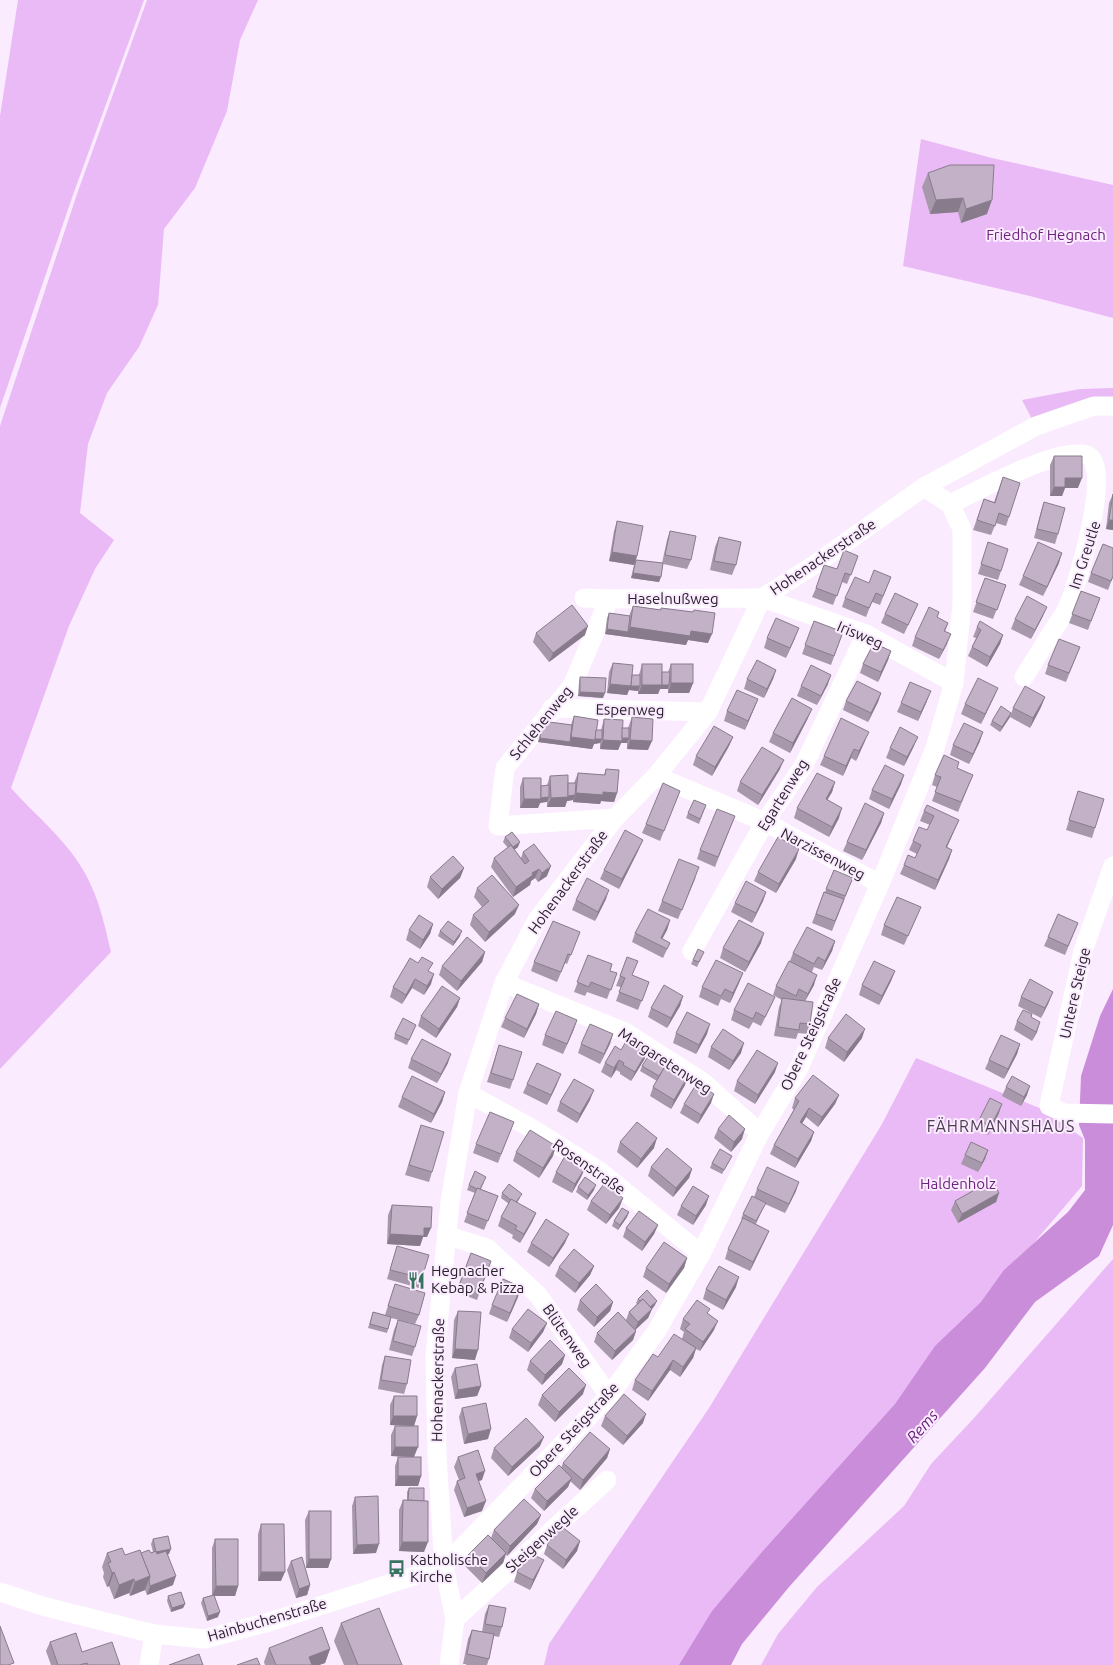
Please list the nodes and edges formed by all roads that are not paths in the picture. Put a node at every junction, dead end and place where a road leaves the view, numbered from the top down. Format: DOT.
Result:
graph roads {
  1 [pos="1113,406"];
  2 [pos="924,487"];
  3 [pos="950,504"];
  4 [pos="584,598"];
  5 [pos="762,598"];
  6 [pos="609,599"];
  7 [pos="866,634"];
  8 [pos="1024,677"];
  9 [pos="954,683"];
  10 [pos="552,708"];
  11 [pos="708,712"];
  12 [pos="656,776"];
  13 [pos="615,818"];
  14 [pos="765,822"];
  15 [pos="1113,866"];
  16 [pos="880,884"];
  17 [pos="692,951"];
  18 [pos="504,983"];
  19 [pos="468,1093"];
  20 [pos="1113,1114"];
  21 [pos="760,1133"];
  22 [pos="446,1235"];
  23 [pos="701,1254"];
  24 [pos="609,1396"];
  25 [pos="607,1480"];
  26 [pos="444,1566"];
  27 [pos="0,1592"];
  28 [pos="455,1619"];
  29 [pos="154,1634"];
  30 [pos="149,1665"];
  31 [pos="449,1665"];
  1 -- 2 [label="street, Hohenackerstraße"];
  2 -- 3 [label="street"];
  2 -- 5 [label="street, Hohenackerstraße"];
  3 -- 8 [label="street, Im Greutle"];
  3 -- 9 [label="street, Obere Steigstraße"];
  4 -- 6 [label="street, Haselnußweg"];
  5 -- 6 [label="street, Haselnußweg"];
  5 -- 7 [label="street, Irisweg"];
  5 -- 11 [label="street, Hohenackerstraße"];
  6 -- 10 [label="street, Schlehenweg"];
  7 -- 9 [label="street, Irisweg"];
  7 -- 14 [label="street, Egartenweg"];
  9 -- 16 [label="street, Obere Steigstraße"];
  10 -- 11 [label="street, Espenweg"];
  10 -- 13 [label="street, Schlehenweg"];
  11 -- 12 [label="street, Hohenackerstraße"];
  12 -- 13 [label="street, Hohenackerstraße"];
  12 -- 14 [label="street, Narzissenweg"];
  13 -- 18 [label="street, Hohenackerstraße"];
  14 -- 16 [label="street, Narzissenweg"];
  14 -- 17 [label="street, Egartenweg"];
  15 -- 20 [label="street, Untere Steige"];
  16 -- 21 [label="street, Obere Steigstraße"];
  18 -- 19 [label="street, Hohenackerstraße"];
  18 -- 21 [label="street, Margaretenweg"];
  19 -- 22 [label="street, Hohenackerstraße"];
  19 -- 23 [label="street, Rosenstraße"];
  21 -- 23 [label="street, Obere Steigstraße"];
  22 -- 24 [label="street, Blütenweg"];
  22 -- 26 [label="street, Hohenackerstraße"];
  23 -- 24 [label="street, Obere Steigstraße"];
  24 -- 26 [label="street, Obere Steigstraße"];
  25 -- 28 [label="street, Steigenwegle"];
  26 -- 28 [label="street, Hohenackerstraße"];
  26 -- 29 [label="street, Hainbuchenstraße"];
  27 -- 29 [label="street, Hainbuchenstraße"];
  28 -- 31 [label="street, Hohenackerstraße"];
  29 -- 30 [label="street"];
}
